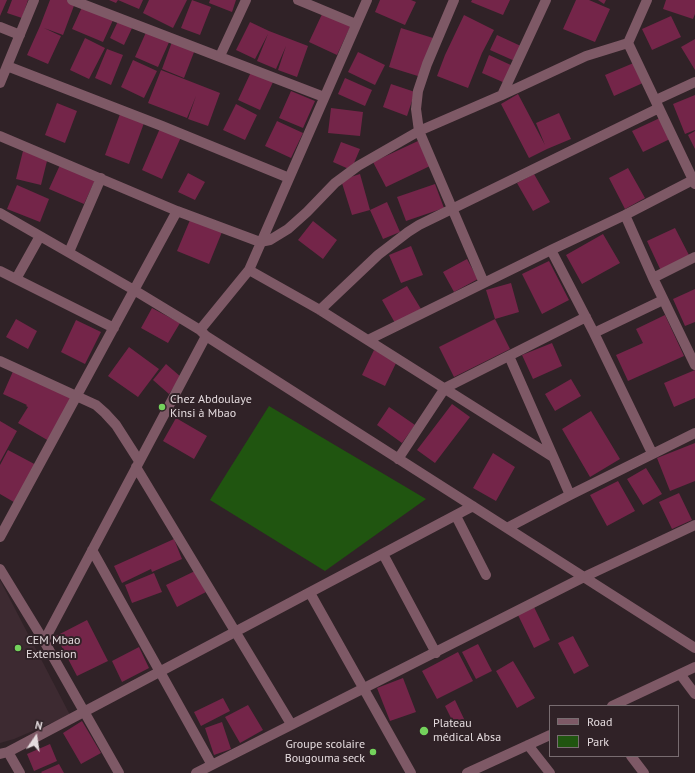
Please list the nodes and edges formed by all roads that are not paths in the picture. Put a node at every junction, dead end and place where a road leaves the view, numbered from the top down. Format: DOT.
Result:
graph roads {
  1 [pos="34,0"];
  2 [pos="72,0"];
  3 [pos="246,0"];
  4 [pos="298,0"];
  5 [pos="367,0"];
  6 [pos="454,0"];
  7 [pos="546,0"];
  8 [pos="647,0"];
  9 [pos="356,24"];
  10 [pos="0,27"];
  11 [pos="20,35"];
  12 [pos="628,43"];
  13 [pos="220,56"];
  14 [pos="7,66"];
  15 [pos="695,82"];
  16 [pos="0,83"];
  17 [pos="502,95"];
  18 [pos="324,97"];
  19 [pos="658,104"];
  20 [pos="419,131"];
  21 [pos="0,136"];
  22 [pos="101,178"];
  23 [pos="289,178"];
  24 [pos="694,182"];
  25 [pos="452,209"];
  26 [pos="177,211"];
  27 [pos="0,213"];
  28 [pos="625,215"];
  29 [pos="40,236"];
  30 [pos="260,242"];
  31 [pos="552,250"];
  32 [pos="69,252"];
  33 [pos="695,257"];
  34 [pos="249,270"];
  35 [pos="0,271"];
  36 [pos="653,278"];
  37 [pos="16,280"];
  38 [pos="484,283"];
  39 [pos="134,290"];
  40 [pos="663,300"];
  41 [pos="320,310"];
  42 [pos="586,318"];
  43 [pos="114,328"];
  44 [pos="203,333"];
  45 [pos="594,333"];
  46 [pos="368,340"];
  47 [pos="508,356"];
  48 [pos="0,361"];
  49 [pos="695,365"];
  50 [pos="445,388"];
  51 [pos="77,396"];
  52 [pos="695,433"];
  53 [pos="652,454"];
  54 [pos="553,457"];
  55 [pos="398,459"];
  56 [pos="138,464"];
  57 [pos="570,495"];
  58 [pos="473,506"];
  59 [pos="456,516"];
  60 [pos="695,525"];
  61 [pos="507,528"];
  62 [pos="0,537"];
  63 [pos="92,550"];
  64 [pos="383,554"];
  65 [pos="0,569"];
  66 [pos="486,575"];
  67 [pos="584,577"];
  68 [pos="310,593"];
  69 [pos="235,632"];
  70 [pos="44,642"];
  71 [pos="695,648"];
  72 [pos="436,653"];
  73 [pos="695,667"];
  74 [pos="160,672"];
  75 [pos="680,674"];
  76 [pos="364,689"];
  77 [pos="695,694"];
  78 [pos="614,705"];
  79 [pos="84,712"];
  80 [pos="291,724"];
  81 [pos="549,735"];
  82 [pos="528,745"];
  83 [pos="4,753"];
  84 [pos="632,757"];
  85 [pos="212,765"];
  86 [pos="20,773"];
  87 [pos="119,773"];
  88 [pos="196,773"];
  89 [pos="411,773"];
  90 [pos="467,773"];
  91 [pos="550,773"];
  92 [pos="644,773"];
  1 -- 11 [label="street"];
  2 -- 13 [label="street"];
  3 -- 13 [label="street"];
  4 -- 9 [label="street"];
  5 -- 9 [label="street"];
  6 -- 20 [label="street"];
  7 -- 17 [label="street"];
  8 -- 12 [label="street"];
  9 -- 18 [label="street"];
  10 -- 11 [label="street"];
  11 -- 14 [label="street"];
  12 -- 17 [label="street"];
  12 -- 19 [label="street"];
  13 -- 18 [label="street"];
  14 -- 16 [label="street"];
  14 -- 23 [label="street"];
  15 -- 19 [label="street"];
  17 -- 20 [label="street"];
  18 -- 23 [label="street"];
  19 -- 24 [label="street"];
  19 -- 25 [label="street"];
  20 -- 25 [label="street"];
  20 -- 30 [label="street"];
  21 -- 22 [label="street"];
  22 -- 26 [label="street"];
  22 -- 32 [label="street"];
  23 -- 30 [label="street"];
  24 -- 28 [label="street"];
  25 -- 38 [label="street"];
  25 -- 41 [label="street"];
  26 -- 30 [label="street"];
  26 -- 39 [label="street"];
  27 -- 29 [label="street"];
  28 -- 31 [label="street"];
  28 -- 36 [label="street"];
  29 -- 32 [label="street"];
  29 -- 37 [label="street"];
  30 -- 34 [label="street"];
  31 -- 38 [label="street"];
  31 -- 42 [label="street"];
  32 -- 39 [label="street"];
  33 -- 36 [label="street"];
  34 -- 41 [label="street"];
  34 -- 44 [label="street"];
  35 -- 37 [label="street"];
  36 -- 40 [label="street"];
  37 -- 43 [label="street"];
  38 -- 46 [label="street"];
  39 -- 43 [label="street"];
  39 -- 44 [label="street"];
  40 -- 45 [label="street"];
  40 -- 49 [label="street"];
  41 -- 46 [label="street"];
  42 -- 45 [label="street"];
  42 -- 47 [label="street"];
  43 -- 51 [label="street"];
  44 -- 55 [label="street"];
  44 -- 56 [label="street"];
  45 -- 53 [label="street"];
  46 -- 50 [label="street"];
  47 -- 50 [label="street"];
  47 -- 54 [label="street"];
  48 -- 51 [label="street"];
  50 -- 54 [label="street"];
  50 -- 55 [label="street"];
  51 -- 56 [label="street"];
  51 -- 62 [label="street"];
  52 -- 53 [label="street"];
  53 -- 57 [label="street"];
  54 -- 57 [label="street"];
  55 -- 58 [label="street"];
  56 -- 63 [label="street"];
  56 -- 69 [label="street"];
  57 -- 61 [label="street"];
  58 -- 59 [label="street"];
  58 -- 61 [label="street"];
  59 -- 64 [label="street"];
  59 -- 66 [label="street"];
  60 -- 67 [label="street"];
  61 -- 67 [label="street"];
  63 -- 70 [label="street"];
  63 -- 74 [label="street"];
  64 -- 68 [label="street"];
  64 -- 72 [label="street"];
  65 -- 70 [label="street"];
  67 -- 71 [label="street"];
  67 -- 72 [label="street"];
  68 -- 69 [label="street"];
  68 -- 76 [label="street"];
  69 -- 74 [label="street"];
  69 -- 80 [label="street"];
  70 -- 79 [label="street"];
  72 -- 76 [label="street"];
  73 -- 75 [label="street"];
  74 -- 79 [label="street"];
  74 -- 85 [label="street"];
  75 -- 77 [label="street"];
  75 -- 78 [label="street"];
  76 -- 80 [label="street"];
  76 -- 89 [label="street"];
  79 -- 83 [label="street"];
  79 -- 87 [label="street"];
  80 -- 85 [label="street"];
  81 -- 82 [label="street"];
  82 -- 90 [label="street"];
  82 -- 91 [label="street"];
  83 -- 86 [label="street"];
  84 -- 92 [label="street"];
  85 -- 88 [label="street"];
}
